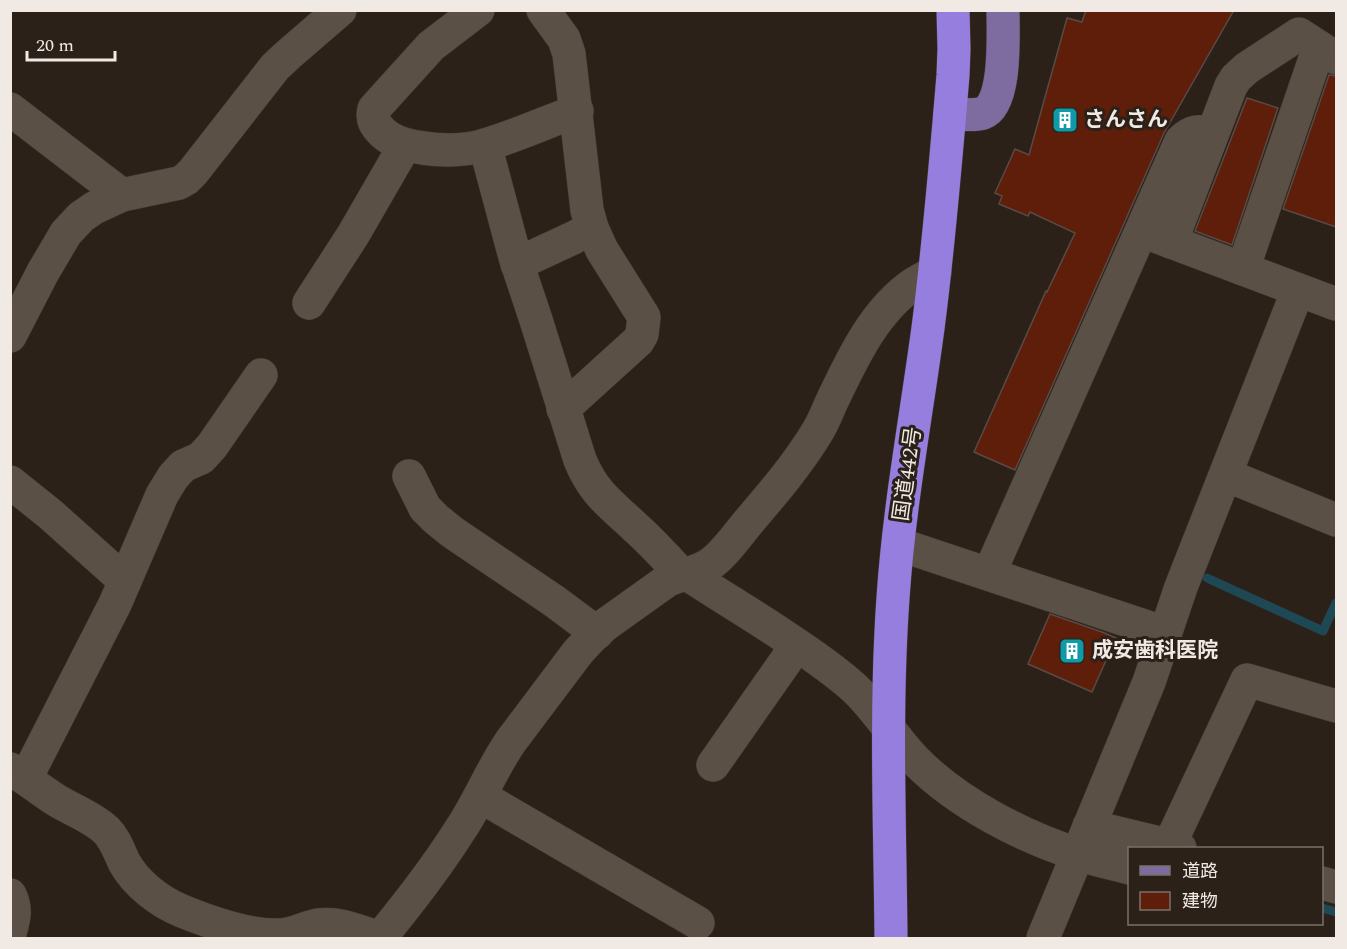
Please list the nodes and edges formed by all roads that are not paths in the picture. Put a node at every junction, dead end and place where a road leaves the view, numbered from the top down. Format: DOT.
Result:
graph roads {
  1 [pos="340,10"];
  2 [pos="478,10"];
  3 [pos="543,10"];
  4 [pos="953,10"];
  5 [pos="1003,10"];
  6 [pos="1328,52"];
  7 [pos="10,109"];
  8 [pos="577,111"];
  9 [pos="950,114"];
  10 [pos="405,145"];
  11 [pos="485,145"];
  12 [pos="122,195"];
  13 [pos="592,228"];
  14 [pos="1156,237"];
  15 [pos="517,264"];
  16 [pos="1244,269"];
  17 [pos="935,272"];
  18 [pos="1298,290"];
  19 [pos="309,303"];
  20 [pos="1336,304"];
  21 [pos="10,336"];
  22 [pos="261,375"];
  23 [pos="563,409"];
  24 [pos="1226,475"];
  25 [pos="409,476"];
  26 [pos="10,482"];
  27 [pos="1336,520"];
  28 [pos="898,544"];
  29 [pos="685,574"];
  30 [pos="989,574"];
  31 [pos="125,581"];
  32 [pos="597,633"];
  33 [pos="1165,633"];
  34 [pos="797,645"];
  35 [pos="1336,706"];
  36 [pos="889,729"];
  37 [pos="713,765"];
  38 [pos="18,774"];
  39 [pos="480,796"];
  40 [pos="1083,840"];
  41 [pos="1174,847"];
  42 [pos="1128,867"];
  43 [pos="10,895"];
  44 [pos="698,923"];
  45 [pos="10,933"];
  46 [pos="380,938"];
  47 [pos="891,939"];
  48 [pos="1043,939"];
  1 -- 12 [label="street"];
  2 -- 10 [label="street"];
  3 -- 8 [label="street"];
  4 -- 9 [label="highway, 国道442号"];
  5 -- 9 [label="main road"];
  6 -- 14 [label="street"];
  6 -- 16 [label="street"];
  7 -- 12 [label="street"];
  8 -- 11 [label="street"];
  8 -- 13 [label="street"];
  9 -- 17 [label="highway, 国道442号"];
  10 -- 11 [label="street"];
  10 -- 19 [label="street"];
  11 -- 15 [label="street"];
  12 -- 21 [label="street"];
  13 -- 15 [label="street"];
  13 -- 23 [label="street"];
  14 -- 16 [label="street"];
  14 -- 30 [label="street"];
  15 -- 23 [label="street"];
  16 -- 18 [label="street"];
  17 -- 28 [label="highway, 国道442号"];
  17 -- 29 [label="street"];
  18 -- 20 [label="street"];
  18 -- 24 [label="street"];
  22 -- 31 [label="street"];
  23 -- 29 [label="street"];
  24 -- 27 [label="street"];
  24 -- 33 [label="street"];
  25 -- 32 [label="street"];
  26 -- 31 [label="street"];
  28 -- 30 [label="street"];
  28 -- 36 [label="highway, 国道442号"];
  29 -- 32 [label="street"];
  29 -- 34 [label="street"];
  30 -- 33 [label="street"];
  31 -- 38 [label="street"];
  32 -- 39 [label="street"];
  33 -- 40 [label="street"];
  34 -- 36 [label="street"];
  34 -- 37 [label="street"];
  35 -- 41 [label="street"];
  36 -- 40 [label="street"];
  36 -- 47 [label="highway, 国道442号"];
  38 -- 46 [label="street"];
  39 -- 44 [label="street"];
  39 -- 46 [label="street"];
  40 -- 41 [label="street"];
  40 -- 42 [label="street"];
  40 -- 48 [label="street"];
  43 -- 45 [label="street"];
}
